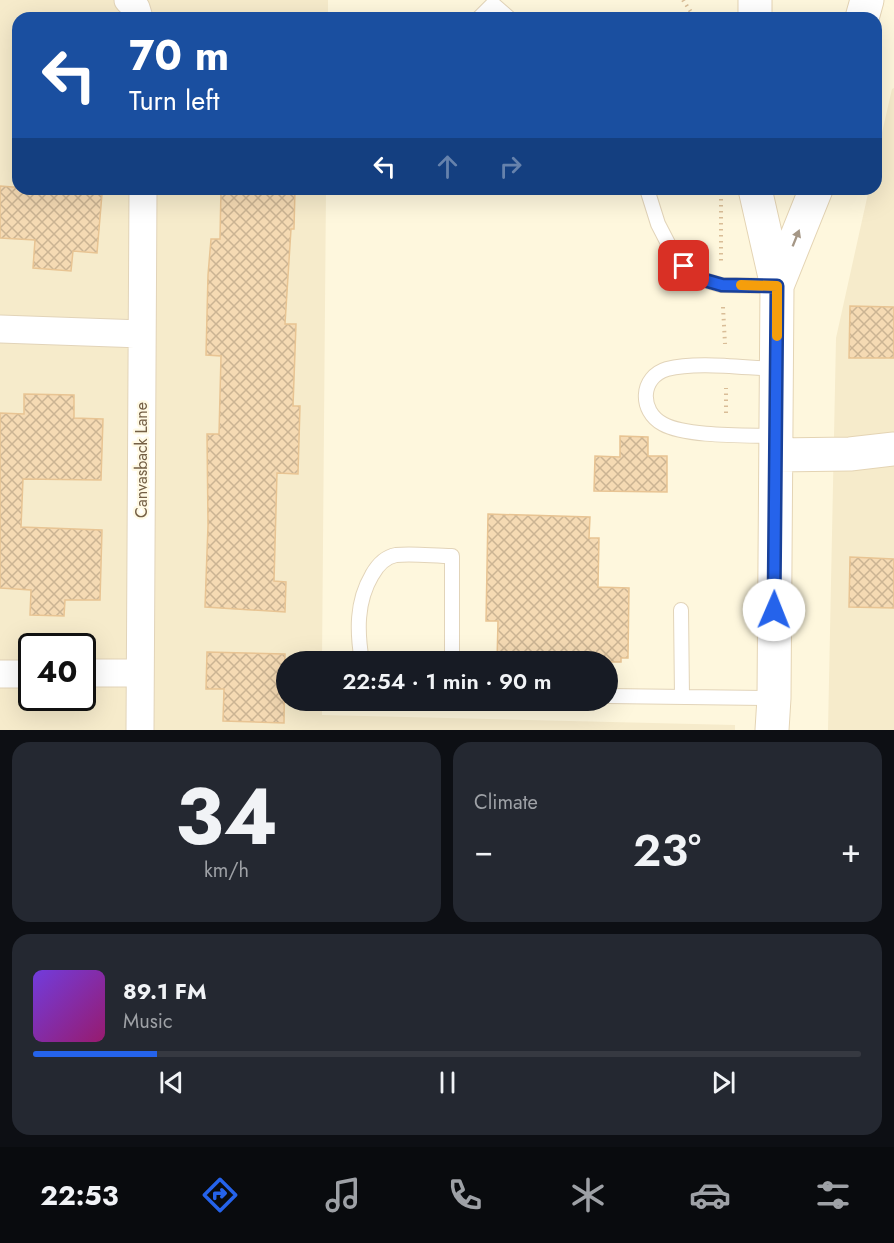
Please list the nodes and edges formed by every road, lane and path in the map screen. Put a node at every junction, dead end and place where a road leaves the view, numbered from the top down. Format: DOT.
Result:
graph roads {
  1 [pos="128,0"];
  2 [pos="137,12"];
  3 [pos="484,12"];
  4 [pos="502,12"];
  5 [pos="143,195"];
  6 [pos="649,195"];
  7 [pos="721,195"];
  8 [pos="756,195"];
  9 [pos="814,195"];
  10 [pos="722,285"];
  11 [pos="777,286"];
  12 [pos="0,329"];
  13 [pos="142,334"];
  14 [pos="726,367"];
  15 [pos="777,369"];
  16 [pos="726,434"];
  17 [pos="776,446"];
  18 [pos="894,449"];
  19 [pos="681,610"];
  20 [pos="361,651"];
  21 [pos="452,651"];
  22 [pos="139,673"];
  23 [pos="0,674"];
  24 [pos="18,674"];
  25 [pos="96,674"];
  26 [pos="618,696"];
  27 [pos="682,697"];
  28 [pos="774,698"];
  29 [pos="140,730"];
  30 [pos="772,730"];
  1 -- 2 [label="street"];
  3 -- 4 [label="lane"];
  5 -- 13 [label="street, Canvasback Lane"];
  6 -- 10 [label="lane"];
  7 -- 10 [label="path"];
  8 -- 11 [label="street"];
  11 -- 9 [label="street, one-way"];
  10 -- 11 [label="lane"];
  10 -- 14 [label="path"];
  11 -- 15 [label="street"];
  12 -- 13 [label="street"];
  13 -- 22 [label="street, Canvasback Lane"];
  14 -- 15 [label="lane"];
  14 -- 16 [label="path"];
  14 -- 16 [label="lane"];
  15 -- 17 [label="street"];
  16 -- 17 [label="lane"];
  17 -- 18 [label="street"];
  17 -- 28 [label="street"];
  19 -- 27 [label="lane"];
  20 -- 21 [label="lane"];
  22 -- 25 [label="street"];
  22 -- 29 [label="street, Canvasback Lane"];
  23 -- 24 [label="street"];
  26 -- 27 [label="lane"];
  27 -- 28 [label="lane"];
  28 -- 30 [label="street"];
}
